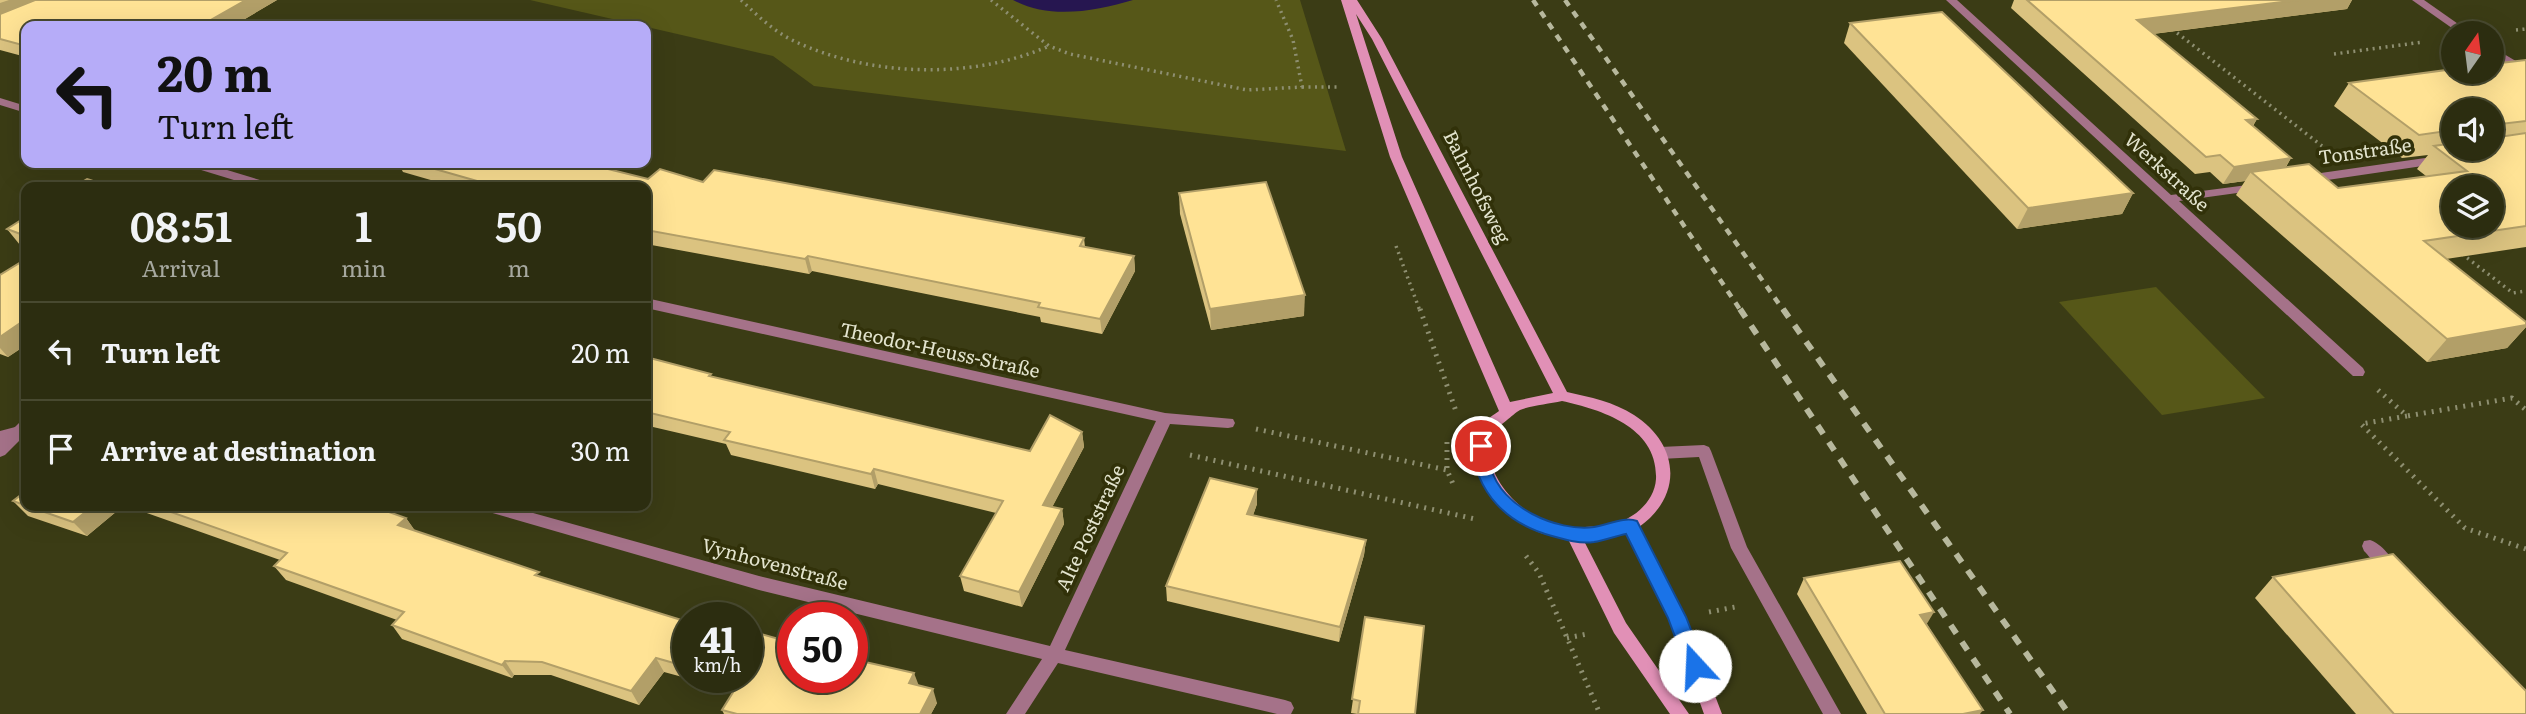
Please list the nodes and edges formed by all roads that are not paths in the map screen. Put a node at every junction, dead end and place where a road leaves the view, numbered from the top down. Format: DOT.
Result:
graph roads {
  1 [pos="1346,0"];
  2 [pos="1352,0"];
  3 [pos="1951,0"];
  4 [pos="2417,0"];
  5 [pos="2448,21"];
  6 [pos="2504,58"];
  7 [pos="2526,72"];
  8 [pos="0,102"];
  9 [pos="21,108"];
  10 [pos="2441,159"];
  11 [pos="208,168"];
  12 [pos="2288,181"];
  13 [pos="253,182"];
  14 [pos="2275,183"];
  15 [pos="2167,199"];
  16 [pos="651,304"];
  17 [pos="2358,372"];
  18 [pos="1562,396"];
  19 [pos="1506,410"];
  20 [pos="1165,418"];
  21 [pos="1228,423"];
  22 [pos="21,428"];
  23 [pos="21,429"];
  24 [pos="0,437"];
  25 [pos="0,451"];
  26 [pos="1660,453"];
  27 [pos="506,511"];
  28 [pos="1631,526"];
  29 [pos="1573,534"];
  30 [pos="2370,546"];
  31 [pos="2407,586"];
  32 [pos="1053,657"];
  33 [pos="1285,708"];
  34 [pos="1015,714"];
  35 [pos="1680,714"];
  36 [pos="1713,714"];
  37 [pos="1832,714"];
  1 -- 19 [label="main road"];
  2 -- 18 [label="main road, Bahnhofsweg"];
  3 -- 15 [label="street, Werkstraße"];
  4 -- 5 [label="street"];
  6 -- 7 [label="street"];
  8 -- 9 [label="street"];
  10 -- 12 [label="street, Tonstraße"];
  11 -- 13 [label="street"];
  14 -- 15 [label="street"];
  15 -- 17 [label="street, Werkstraße"];
  16 -- 20 [label="street, Theodor-Heuss-Straße"];
  18 -- 19 [label="main road"];
  18 -- 26 [label="main road"];
  19 -- 29 [label="main road"];
  20 -- 21 [label="street, Theodor-Heuss-Straße"];
  20 -- 32 [label="street, Alte Poststraße"];
  22 -- 24 [label="street"];
  23 -- 25 [label="street"];
  26 -- 28 [label="main road"];
  26 -- 37 [label="street"];
  27 -- 32 [label="street, Vynhovenstraße"];
  28 -- 29 [label="main road"];
  28 -- 36 [label="main road"];
  29 -- 35 [label="main road"];
  30 -- 31 [label="street"];
  32 -- 33 [label="street"];
  32 -- 34 [label="street, Alte Poststraße"];
}
